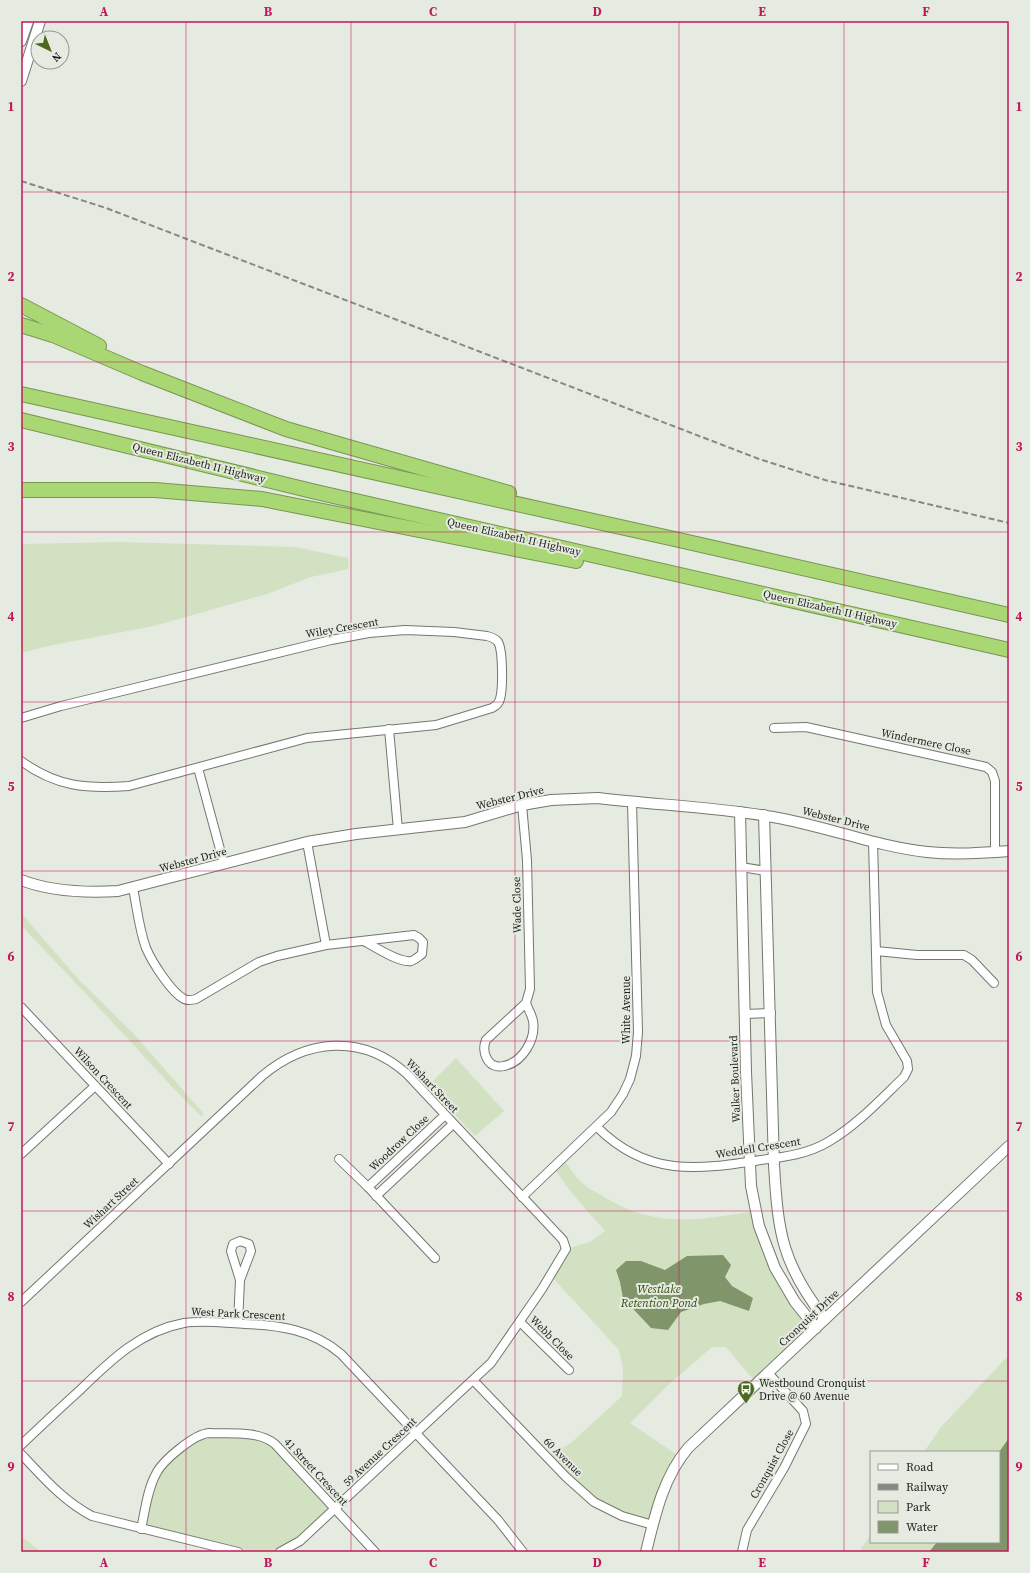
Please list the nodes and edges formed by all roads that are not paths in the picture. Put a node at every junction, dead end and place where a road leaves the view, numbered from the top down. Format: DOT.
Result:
graph roads {
  1 [pos="28,21"];
  2 [pos="40,21"];
  3 [pos="21,41"];
  4 [pos="21,81"];
  5 [pos="21,304"];
  6 [pos="21,325"];
  7 [pos="192,393"];
  8 [pos="21,394"];
  9 [pos="21,420"];
  10 [pos="21,490"];
  11 [pos="64,490"];
  12 [pos="21,495"];
  13 [pos="679,540"];
  14 [pos="742,589"];
  15 [pos="1009,615"];
  16 [pos="1009,650"];
  17 [pos="21,718"];
  18 [pos="774,728"];
  19 [pos="389,729"];
  20 [pos="21,761"];
  21 [pos="198,768"];
  22 [pos="632,802"];
  23 [pos="522,805"];
  24 [pos="740,812"];
  25 [pos="764,815"];
  26 [pos="398,830"];
  27 [pos="873,841"];
  28 [pos="307,842"];
  29 [pos="1009,851"];
  30 [pos="995,852"];
  31 [pos="224,864"];
  32 [pos="742,867"];
  33 [pos="766,871"];
  34 [pos="21,880"];
  35 [pos="132,888"];
  36 [pos="364,941"];
  37 [pos="326,945"];
  38 [pos="876,951"];
  39 [pos="994,983"];
  40 [pos="526,1003"];
  41 [pos="21,1007"];
  42 [pos="770,1013"];
  43 [pos="745,1014"];
  44 [pos="95,1086"];
  45 [pos="445,1115"];
  46 [pos="453,1124"];
  47 [pos="597,1127"];
  48 [pos="1009,1146"];
  49 [pos="21,1154"];
  50 [pos="774,1158"];
  51 [pos="339,1159"];
  52 [pos="750,1162"];
  53 [pos="169,1164"];
  54 [pos="368,1187"];
  55 [pos="376,1196"];
  56 [pos="522,1197"];
  57 [pos="435,1258"];
  58 [pos="240,1280"];
  59 [pos="21,1302"];
  60 [pos="825,1319"];
  61 [pos="520,1322"];
  62 [pos="238,1323"];
  63 [pos="816,1328"];
  64 [pos="569,1370"];
  65 [pos="768,1373"];
  66 [pos="473,1380"];
  67 [pos="416,1433"];
  68 [pos="21,1445"];
  69 [pos="21,1454"];
  70 [pos="335,1509"];
  71 [pos="653,1525"];
  72 [pos="141,1529"];
  73 [pos="221,1550"];
  74 [pos="238,1552"];
  75 [pos="280,1552"];
  76 [pos="375,1552"];
  77 [pos="523,1552"];
  78 [pos="646,1552"];
  79 [pos="742,1552"];
  1 -- 3 [label="street"];
  2 -- 4 [label="street"];
  5 -- 7 [label="highway"];
  6 -- 7 [label="highway"];
  7 -- 13 [label="highway"];
  8 -- 13 [label="highway"];
  9 -- 14 [label="highway, Queen Elizabeth II Highway"];
  10 -- 11 [label="highway"];
  11 -- 12 [label="highway"];
  11 -- 14 [label="highway"];
  13 -- 15 [label="highway"];
  14 -- 16 [label="highway, Queen Elizabeth II Highway"];
  17 -- 19 [label="street, Wiley Crescent"];
  18 -- 30 [label="street, Windermere Close"];
  19 -- 21 [label="street, Wiley Crescent"];
  19 -- 26 [label="street"];
  20 -- 21 [label="street, Wiley Crescent"];
  21 -- 31 [label="street"];
  22 -- 23 [label="street, Webster Drive"];
  22 -- 24 [label="street, Webster Drive"];
  22 -- 47 [label="street, White Avenue"];
  23 -- 26 [label="street, Webster Drive"];
  23 -- 40 [label="street, Wade Close"];
  24 -- 25 [label="street, Webster Drive"];
  24 -- 32 [label="street, Walker Boulevard"];
  25 -- 27 [label="street, Webster Drive"];
  25 -- 33 [label="street"];
  26 -- 28 [label="street, Webster Drive"];
  27 -- 30 [label="street, Webster Drive"];
  27 -- 38 [label="street, Weddell Crescent"];
  28 -- 31 [label="street, Webster Drive"];
  28 -- 37 [label="street"];
  29 -- 30 [label="street, Webster Drive"];
  31 -- 35 [label="street, Webster Drive"];
  32 -- 33 [label="street"];
  32 -- 43 [label="street, Walker Boulevard"];
  33 -- 42 [label="street"];
  34 -- 35 [label="street, Webster Drive"];
  35 -- 37 [label="street"];
  36 -- 36 [label="street"];
  36 -- 37 [label="street"];
  38 -- 39 [label="street"];
  38 -- 50 [label="street, Weddell Crescent"];
  40 -- 40 [label="street"];
  41 -- 44 [label="street, Wilson Crescent"];
  42 -- 43 [label="street"];
  42 -- 50 [label="street"];
  43 -- 52 [label="street, Walker Boulevard"];
  44 -- 49 [label="street"];
  44 -- 53 [label="street, Wilson Crescent"];
  45 -- 46 [label="street, Wishart Street"];
  45 -- 53 [label="street, Wishart Street"];
  45 -- 54 [label="street, Woodrow Close"];
  46 -- 55 [label="street"];
  46 -- 56 [label="street, Wishart Street"];
  47 -- 52 [label="street, Weddell Crescent"];
  47 -- 56 [label="street, White Avenue"];
  48 -- 60 [label="street, Cronquist Drive"];
  50 -- 52 [label="street, Weddell Crescent"];
  50 -- 60 [label="street"];
  51 -- 54 [label="street, Woodrow Close"];
  52 -- 63 [label="street, Walker Boulevard"];
  53 -- 59 [label="street, Wishart Street"];
  54 -- 55 [label="street, Woodrow Close"];
  55 -- 57 [label="street, Woodrow Close"];
  56 -- 61 [label="street, Wishart Street"];
  58 -- 62 [label="street"];
  60 -- 63 [label="street, Cronquist Drive"];
  61 -- 64 [label="street, Webb Close"];
  61 -- 66 [label="street, Wishart Street"];
  62 -- 67 [label="street, West Park Crescent"];
  62 -- 68 [label="street, West Park Crescent"];
  63 -- 65 [label="street, Cronquist Drive"];
  65 -- 71 [label="street, Cronquist Drive"];
  65 -- 79 [label="street, Cronquist Close"];
  66 -- 67 [label="street, 59 Avenue Crescent"];
  66 -- 71 [label="street, 60 Avenue"];
  67 -- 70 [label="street, 59 Avenue Crescent"];
  67 -- 77 [label="street, West Park Crescent"];
  69 -- 72 [label="street"];
  70 -- 72 [label="street, 41 Street Crescent"];
  70 -- 75 [label="street, 59 Avenue Crescent"];
  70 -- 76 [label="street, 41 Street Crescent"];
  71 -- 78 [label="street, Cronquist Drive"];
  72 -- 73 [label="street"];
  73 -- 74 [label="street"];
}
